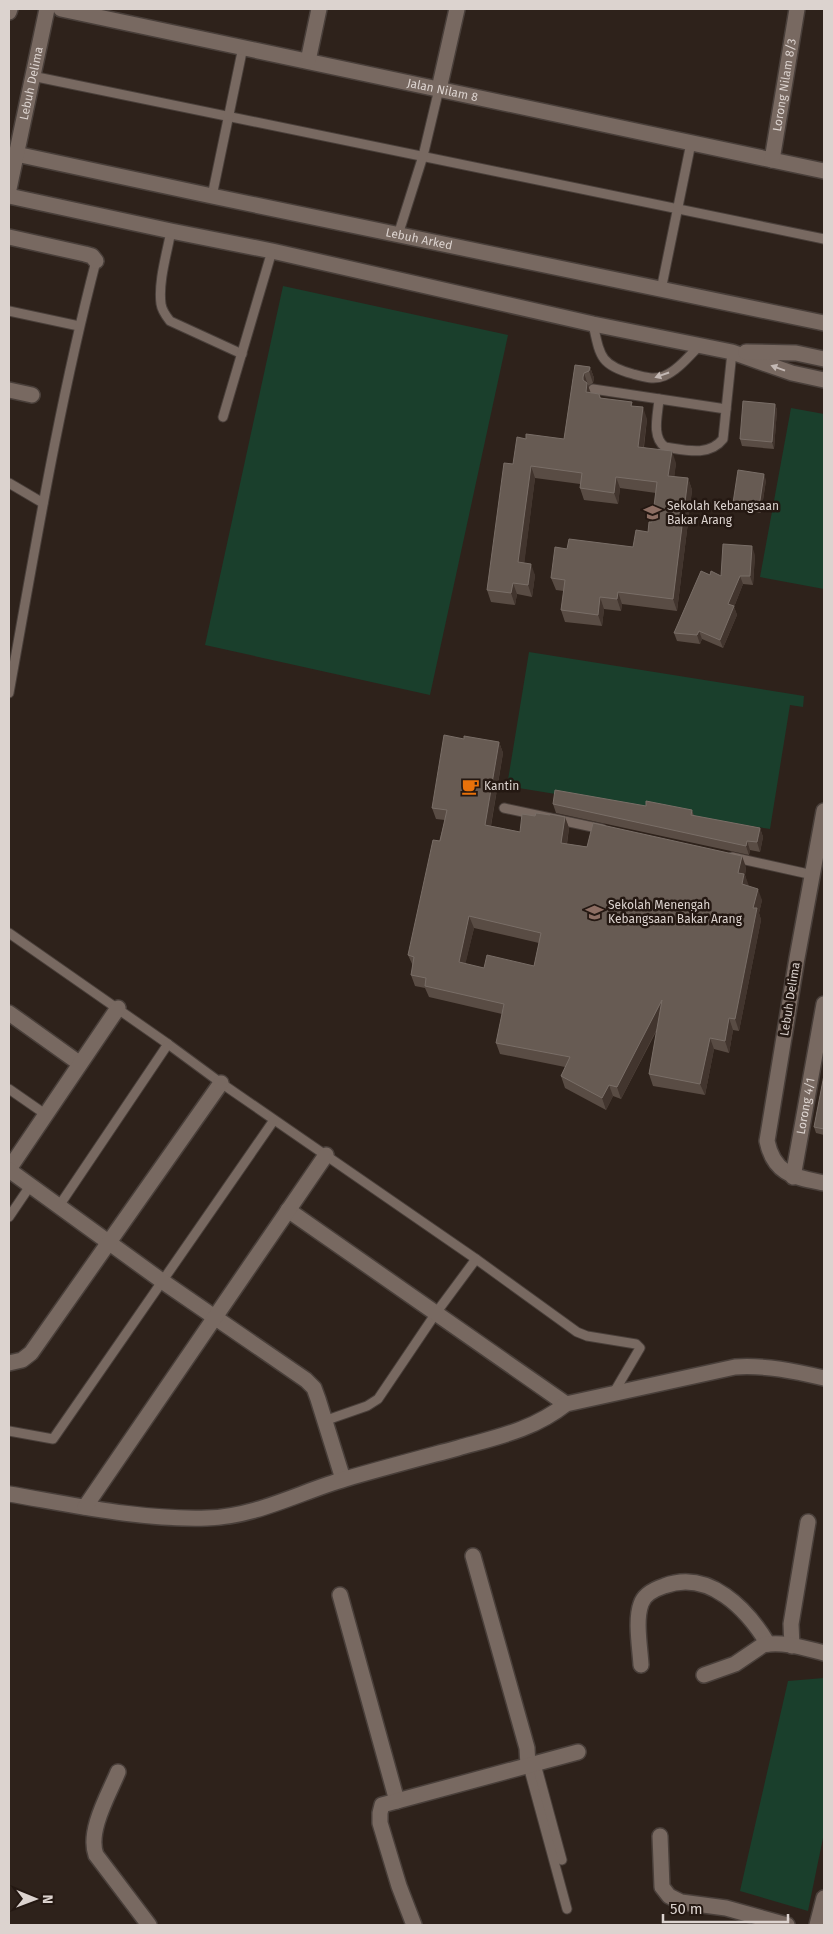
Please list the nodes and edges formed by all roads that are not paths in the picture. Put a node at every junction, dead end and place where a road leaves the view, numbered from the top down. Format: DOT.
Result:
graph roads {
  1 [pos="46,9"];
  2 [pos="61,9"];
  3 [pos="319,9"];
  4 [pos="457,9"];
  5 [pos="796,9"];
  6 [pos="243,48"];
  7 [pos="308,61"];
  8 [pos="32,76"];
  9 [pos="439,89"];
  10 [pos="229,116"];
  11 [pos="691,143"];
  12 [pos="16,154"];
  13 [pos="423,156"];
  14 [pos="772,160"];
  15 [pos="824,171"];
  16 [pos="9,189"];
  17 [pos="9,196"];
  18 [pos="212,196"];
  19 [pos="677,208"];
  20 [pos="171,231"];
  21 [pos="398,235"];
  22 [pos="9,237"];
  23 [pos="824,239"];
  24 [pos="272,251"];
  25 [pos="96,261"];
  26 [pos="660,290"];
  27 [pos="9,312"];
  28 [pos="593,324"];
  29 [pos="824,324"];
  30 [pos="79,326"];
  31 [pos="700,345"];
  32 [pos="732,352"];
  33 [pos="242,354"];
  34 [pos="824,359"];
  35 [pos="824,380"];
  36 [pos="9,390"];
  37 [pos="593,390"];
  38 [pos="32,396"];
  39 [pos="659,399"];
  40 [pos="726,409"];
  41 [pos="223,417"];
  42 [pos="9,483"];
  43 [pos="43,503"];
  44 [pos="9,693"];
  45 [pos="504,808"];
  46 [pos="824,811"];
  47 [pos="610,831"];
  48 [pos="726,856"];
  49 [pos="813,875"];
  50 [pos="9,933"];
  51 [pos="824,1004"];
  52 [pos="118,1008"];
  53 [pos="9,1013"];
  54 [pos="168,1044"];
  55 [pos="79,1063"];
  56 [pos="221,1083"];
  57 [pos="9,1089"];
  58 [pos="45,1114"];
  59 [pos="274,1120"];
  60 [pos="326,1156"];
  61 [pos="9,1169"];
  62 [pos="793,1177"];
  63 [pos="824,1183"];
  64 [pos="30,1186"];
  65 [pos="59,1206"];
  66 [pos="288,1210"];
  67 [pos="9,1217"];
  68 [pos="109,1242"];
  69 [pos="476,1259"];
  70 [pos="162,1280"];
  71 [pos="436,1313"];
  72 [pos="216,1318"];
  73 [pos="9,1363"];
  74 [pos="824,1378"];
  75 [pos="612,1394"];
  76 [pos="566,1404"];
  77 [pos="324,1421"];
  78 [pos="9,1431"];
  79 [pos="344,1480"];
  80 [pos="9,1494"];
  81 [pos="85,1507"];
  82 [pos="808,1522"];
  83 [pos="473,1556"];
  84 [pos="340,1595"];
  85 [pos="768,1644"];
  86 [pos="792,1646"];
  87 [pos="824,1653"];
  88 [pos="641,1665"];
  89 [pos="704,1675"];
  90 [pos="578,1752"];
  91 [pos="532,1765"];
  92 [pos="118,1772"];
  93 [pos="397,1800"];
  94 [pos="660,1836"];
  95 [pos="562,1860"];
  96 [pos="824,1898"];
  97 [pos="567,1909"];
  98 [pos="149,1925"];
  99 [pos="414,1925"];
  100 [pos="787,1925"];
  101 [pos="817,1925"];
  1 -- 8 [label="street, Lebuh Delima"];
  2 -- 6 [label="street, Jalan Nilam 8"];
  3 -- 7 [label="street"];
  4 -- 9 [label="street"];
  5 -- 14 [label="street, Lorong Nilam 8/3"];
  6 -- 7 [label="street, Jalan Nilam 8"];
  6 -- 10 [label="lane"];
  7 -- 9 [label="street, Jalan Nilam 8"];
  8 -- 10 [label="lane"];
  8 -- 12 [label="street, Lebuh Delima"];
  9 -- 11 [label="street, Jalan Nilam 8"];
  9 -- 13 [label="lane"];
  10 -- 13 [label="lane"];
  10 -- 18 [label="lane"];
  11 -- 14 [label="street, Jalan Nilam 8"];
  11 -- 19 [label="lane"];
  12 -- 16 [label="street, Lebuh Delima"];
  12 -- 18 [label="street, Lebuh Arked"];
  13 -- 19 [label="lane"];
  13 -- 21 [label="lane"];
  14 -- 15 [label="street, Jalan Nilam 8"];
  17 -- 20 [label="street"];
  18 -- 21 [label="street, Lebuh Arked"];
  19 -- 23 [label="lane"];
  19 -- 26 [label="lane"];
  20 -- 24 [label="street"];
  20 -- 33 [label="lane"];
  21 -- 26 [label="street, Lebuh Arked"];
  22 -- 25 [label="street"];
  24 -- 28 [label="street"];
  24 -- 33 [label="lane"];
  25 -- 30 [label="lane"];
  26 -- 29 [label="street, Lebuh Arked"];
  27 -- 30 [label="lane"];
  28 -- 31 [label="street"];
  31 -- 28 [label="lane, one-way"];
  30 -- 43 [label="lane"];
  31 -- 32 [label="street"];
  32 -- 34 [label="street"];
  35 -- 32 [label="street, one-way"];
  32 -- 40 [label="lane"];
  33 -- 41 [label="lane"];
  36 -- 38 [label="street"];
  37 -- 39 [label="lane"];
  39 -- 40 [label="lane"];
  39 -- 40 [label="lane"];
  42 -- 43 [label="lane"];
  43 -- 44 [label="lane"];
  45 -- 47 [label="lane"];
  46 -- 49 [label="street, Lebuh Delima"];
  48 -- 49 [label="lane"];
  49 -- 62 [label="street, Lebuh Delima"];
  50 -- 52 [label="lane"];
  51 -- 62 [label="street, Lorong 4/1"];
  52 -- 54 [label="lane"];
  52 -- 55 [label="street"];
  53 -- 55 [label="street"];
  54 -- 56 [label="lane"];
  54 -- 65 [label="lane"];
  55 -- 58 [label="street"];
  56 -- 59 [label="lane"];
  56 -- 68 [label="street"];
  57 -- 58 [label="lane"];
  58 -- 61 [label="street"];
  59 -- 60 [label="lane"];
  59 -- 70 [label="lane"];
  60 -- 66 [label="street"];
  60 -- 69 [label="lane"];
  61 -- 64 [label="street"];
  62 -- 63 [label="street"];
  64 -- 65 [label="street"];
  64 -- 67 [label="lane"];
  65 -- 68 [label="street"];
  66 -- 71 [label="street"];
  66 -- 72 [label="street"];
  68 -- 70 [label="street"];
  68 -- 73 [label="street"];
  69 -- 71 [label="lane"];
  69 -- 75 [label="lane"];
  70 -- 72 [label="street"];
  70 -- 78 [label="lane"];
  71 -- 76 [label="street"];
  71 -- 77 [label="lane"];
  72 -- 77 [label="street"];
  72 -- 81 [label="street"];
  74 -- 75 [label="street"];
  75 -- 76 [label="street"];
  76 -- 79 [label="street"];
  77 -- 79 [label="street"];
  79 -- 81 [label="street"];
  80 -- 81 [label="street"];
  82 -- 86 [label="street"];
  83 -- 91 [label="street"];
  84 -- 93 [label="street"];
  85 -- 86 [label="street"];
  85 -- 88 [label="street"];
  85 -- 89 [label="street"];
  86 -- 87 [label="street"];
  90 -- 91 [label="street"];
  91 -- 93 [label="street"];
  91 -- 95 [label="lane"];
  91 -- 97 [label="lane"];
  92 -- 98 [label="street"];
  93 -- 99 [label="street"];
  94 -- 100 [label="street"];
  96 -- 101 [label="street"];
}
